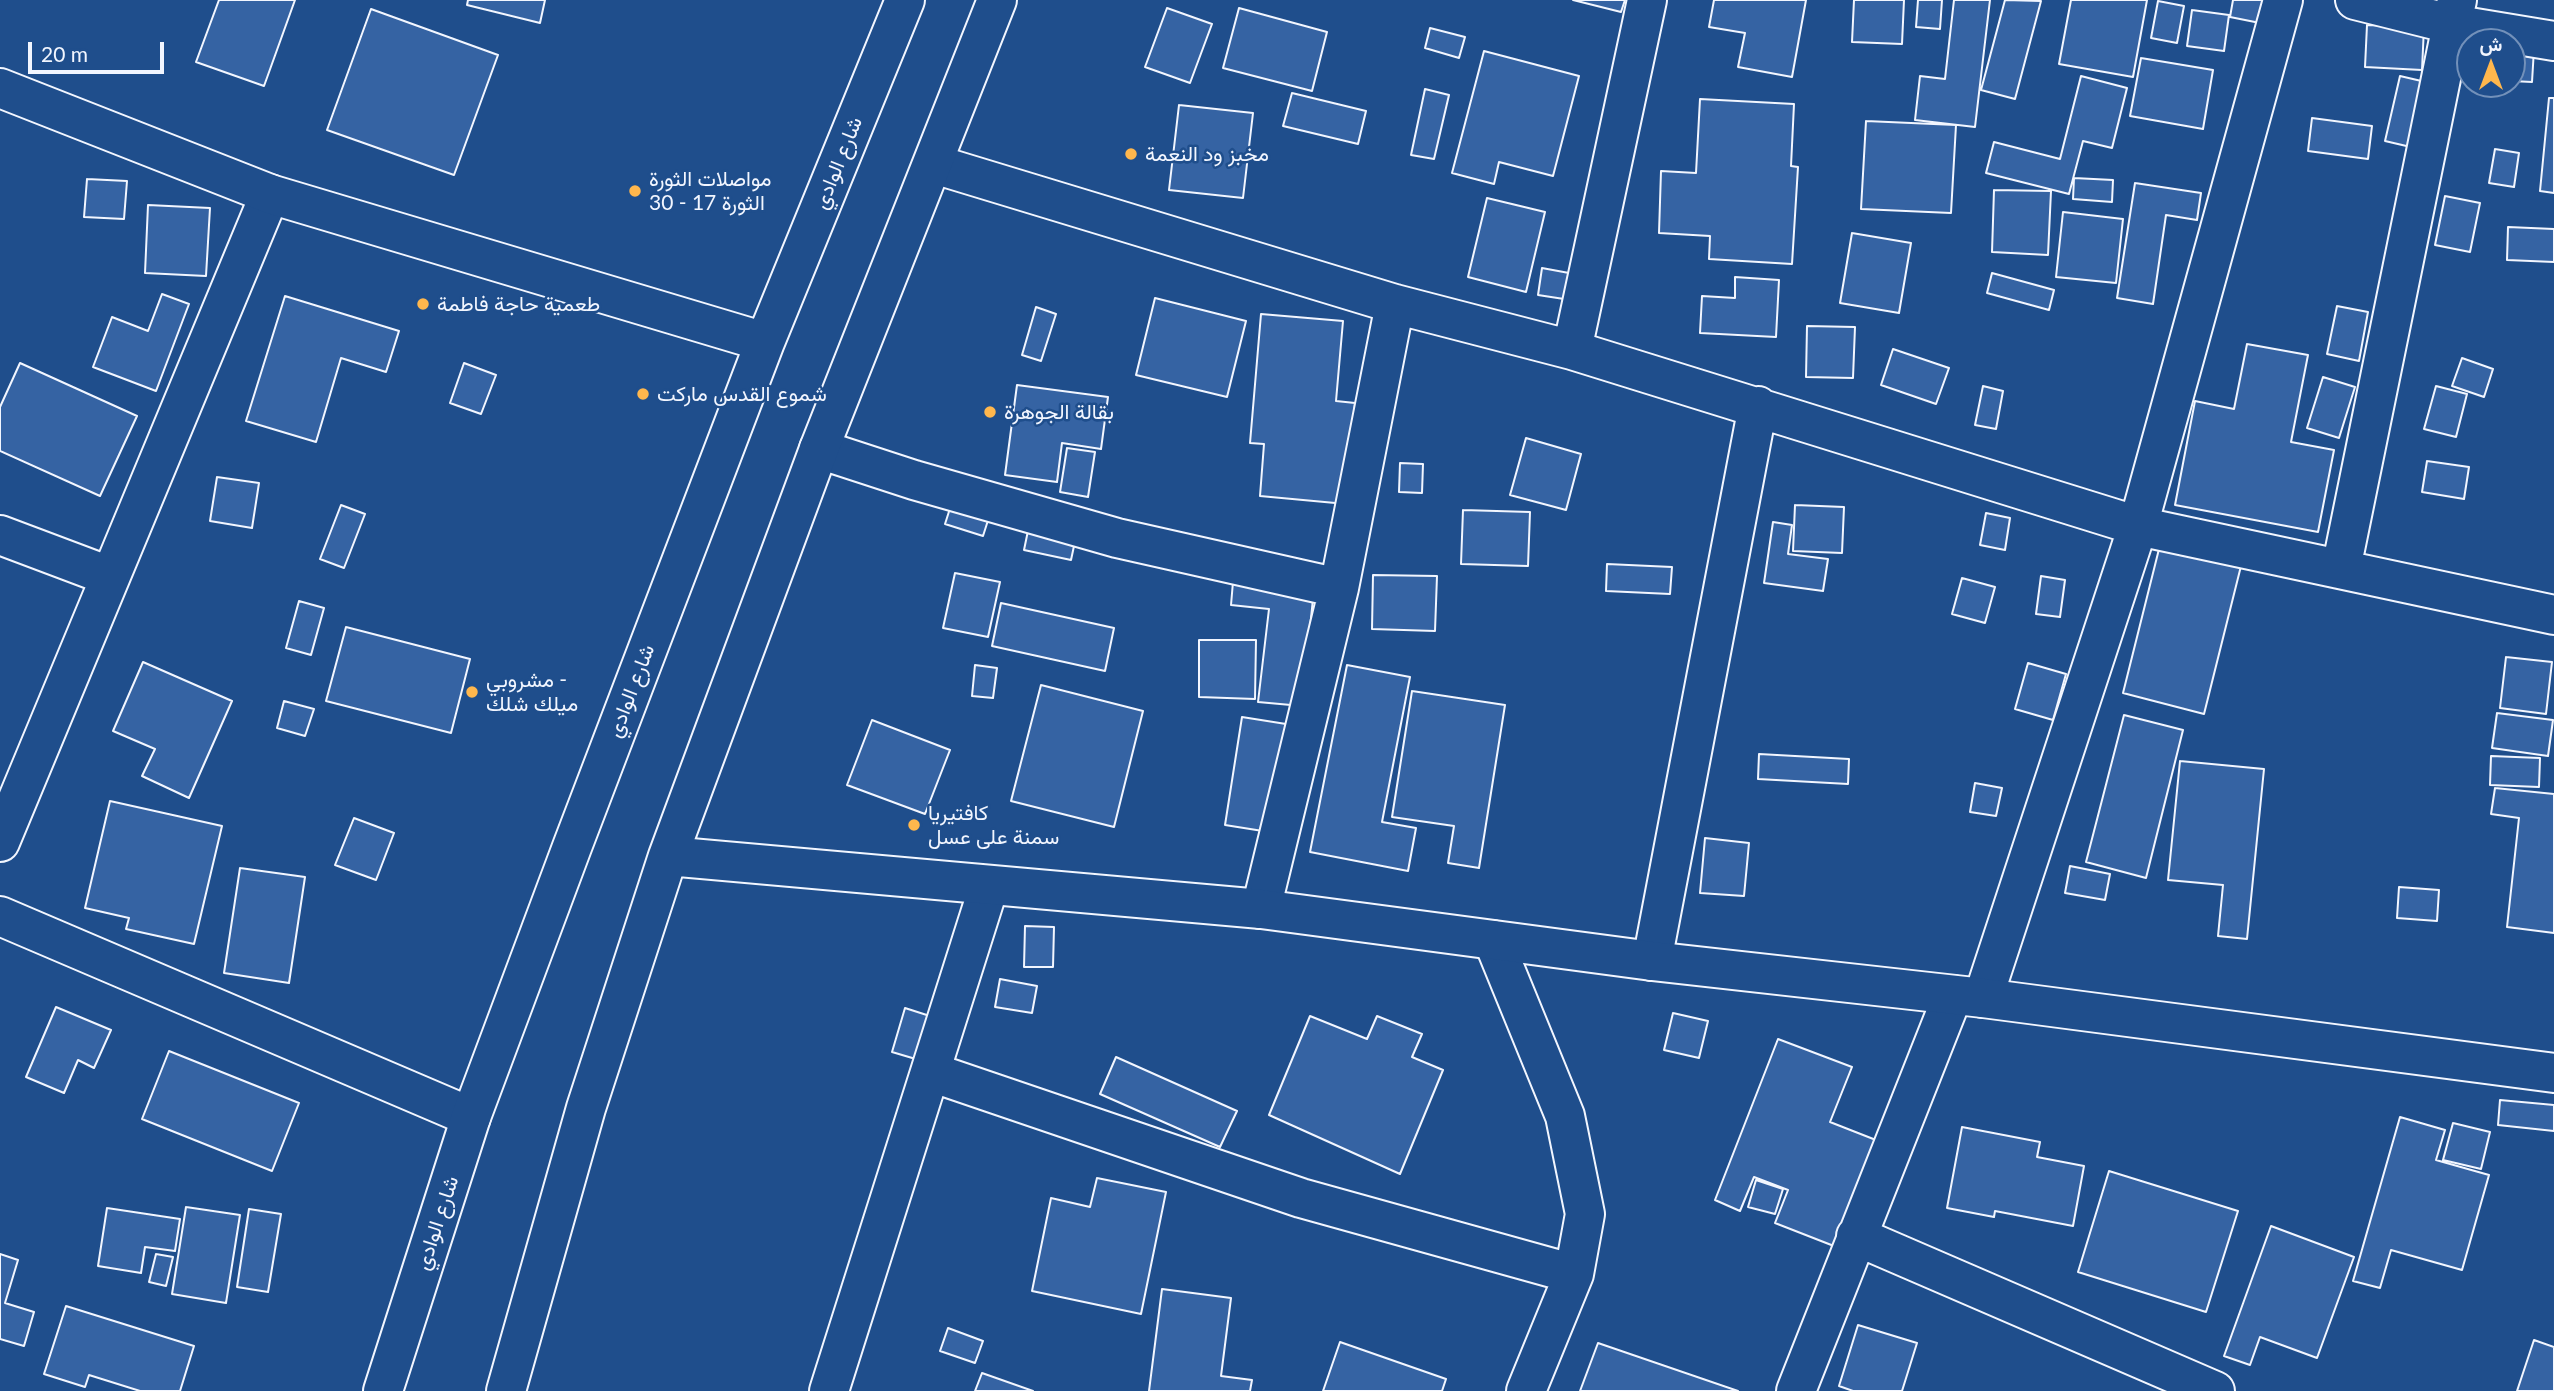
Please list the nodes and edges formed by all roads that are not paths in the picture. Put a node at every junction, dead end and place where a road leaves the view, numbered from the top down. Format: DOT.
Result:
graph roads {
  1 [pos="905,0"];
  2 [pos="998,0"];
  3 [pos="1647,0"];
  4 [pos="2283,0"];
  5 [pos="2356,0"];
  6 [pos="2454,12"];
  7 [pos="2554,41"];
  8 [pos="0,88"];
  9 [pos="934,164"];
  10 [pos="270,194"];
  11 [pos="1395,304"];
  12 [pos="765,342"];
  13 [pos="1572,350"];
  14 [pos="1758,406"];
  15 [pos="819,449"];
  16 [pos="2138,526"];
  17 [pos="0,535"];
  18 [pos="2341,569"];
  19 [pos="109,576"];
  20 [pos="1339,588"];
  21 [pos="2554,615"];
  22 [pos="0,842"];
  23 [pos="667,856"];
  24 [pos="989,886"];
  25 [pos="1261,909"];
  26 [pos="0,916"];
  27 [pos="1493,940"];
  28 [pos="1652,961"];
  29 [pos="1968,996"];
  30 [pos="931,1072"];
  31 [pos="2554,1073"];
  32 [pos="471,1117"];
  33 [pos="1856,1236"];
  34 [pos="1574,1274"];
  35 [pos="383,1391"];
  36 [pos="506,1391"];
  37 [pos="829,1391"];
  38 [pos="1526,1391"];
  39 [pos="1796,1391"];
  40 [pos="2215,1391"];
  1 -- 12 [label="street, شارع الوادي"];
  2 -- 9 [label="street"];
  3 -- 13 [label="street"];
  4 -- 16 [label="street"];
  5 -- 6 [label="street"];
  6 -- 7 [label="street"];
  6 -- 18 [label="street"];
  8 -- 10 [label="street"];
  9 -- 11 [label="street"];
  9 -- 15 [label="street"];
  10 -- 12 [label="street"];
  10 -- 19 [label="street"];
  11 -- 13 [label="street"];
  11 -- 20 [label="street"];
  12 -- 32 [label="street, شارع الوادي"];
  13 -- 14 [label="street"];
  14 -- 16 [label="street"];
  14 -- 28 [label="street"];
  15 -- 20 [label="street"];
  15 -- 23 [label="street"];
  16 -- 18 [label="street"];
  16 -- 29 [label="street"];
  17 -- 19 [label="street"];
  18 -- 21 [label="street"];
  19 -- 22 [label="street"];
  20 -- 25 [label="street"];
  23 -- 24 [label="street"];
  23 -- 36 [label="street"];
  24 -- 25 [label="street"];
  24 -- 30 [label="street"];
  25 -- 27 [label="street"];
  26 -- 32 [label="street"];
  27 -- 28 [label="street"];
  27 -- 34 [label="street"];
  28 -- 29 [label="street"];
  29 -- 31 [label="street"];
  29 -- 33 [label="street"];
  30 -- 34 [label="street"];
  30 -- 37 [label="street"];
  32 -- 35 [label="street, شارع الوادي"];
  33 -- 39 [label="street"];
  33 -- 40 [label="street"];
  34 -- 38 [label="street"];
}
